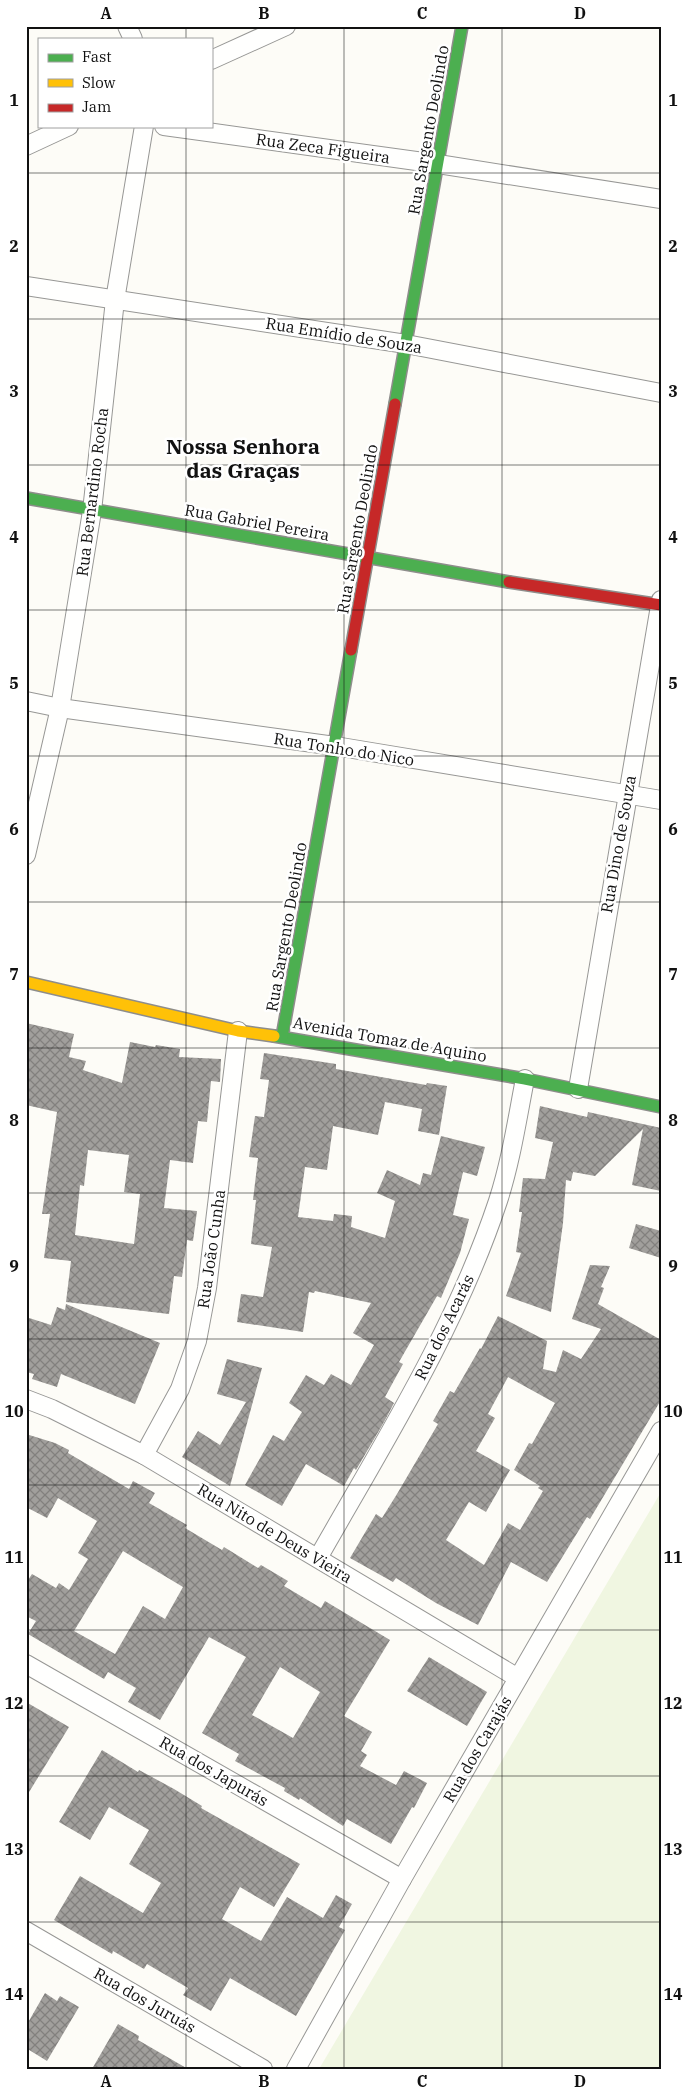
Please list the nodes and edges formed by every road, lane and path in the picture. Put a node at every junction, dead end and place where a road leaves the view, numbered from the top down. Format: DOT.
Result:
graph roads {
  1 [pos="127,26"];
  2 [pos="286,26"];
  3 [pos="462,26"];
  4 [pos="133,38"];
  5 [pos="212,60"];
  6 [pos="65,128"];
  7 [pos="144,128"];
  8 [pos="178,128"];
  9 [pos="26,146"];
  10 [pos="438,164"];
  11 [pos="661,199"];
  12 [pos="26,286"];
  13 [pos="115,300"];
  14 [pos="406,344"];
  15 [pos="661,393"];
  16 [pos="26,498"];
  17 [pos="92,510"];
  18 [pos="369,558"];
  19 [pos="660,603"];
  20 [pos="26,701"];
  21 [pos="60,708"];
  22 [pos="335,746"];
  23 [pos="626,794"];
  24 [pos="661,800"];
  25 [pos="26,855"];
  26 [pos="26,982"];
  27 [pos="238,1031"];
  28 [pos="282,1037"];
  29 [pos="525,1079"];
  30 [pos="578,1089"];
  31 [pos="661,1107"];
  32 [pos="26,1399"];
  33 [pos="661,1431"];
  34 [pos="144,1454"];
  35 [pos="318,1558"];
  36 [pos="26,1664"];
  37 [pos="518,1678"];
  38 [pos="402,1880"];
  39 [pos="26,1931"];
  40 [pos="263,2069"];
  41 [pos="296,2069"];
  1 -- 4 [label="street"];
  2 -- 5 [label="street"];
  3 -- 10 [label="street, Rua Sargento Deolindo"];
  6 -- 9 [label="street"];
  7 -- 13 [label="street, Rua Bernardino Rocha"];
  8 -- 10 [label="street, Rua Zeca Figueira"];
  10 -- 11 [label="street, Rua Zeca Figueira"];
  10 -- 14 [label="street, Rua Sargento Deolindo"];
  12 -- 13 [label="street, Rua Emídio de Souza"];
  13 -- 14 [label="street, Rua Emídio de Souza"];
  13 -- 17 [label="street, Rua Bernardino Rocha"];
  14 -- 15 [label="street, Rua Emídio de Souza"];
  14 -- 18 [label="street, Rua Sargento Deolindo"];
  16 -- 17 [label="street, Rua Gabriel Pereira"];
  17 -- 18 [label="street, Rua Gabriel Pereira"];
  17 -- 21 [label="street, Rua Bernardino Rocha"];
  18 -- 19 [label="street, Rua Gabriel Pereira"];
  18 -- 22 [label="street, Rua Sargento Deolindo"];
  19 -- 23 [label="street, Rua Dino de Souza"];
  20 -- 21 [label="street, Rua Tonho do Nico"];
  21 -- 22 [label="street, Rua Tonho do Nico"];
  21 -- 25 [label="street, Rua Bernardino Rocha"];
  22 -- 23 [label="street, Rua Tonho do Nico"];
  22 -- 28 [label="street, Rua Sargento Deolindo"];
  23 -- 24 [label="street, Rua Tonho do Nico"];
  23 -- 30 [label="street, Rua Dino de Souza"];
  26 -- 27 [label="street, Avenida Tomaz de Aquino"];
  27 -- 28 [label="street, Avenida Tomaz de Aquino"];
  27 -- 34 [label="street, Rua João Cunha"];
  28 -- 29 [label="street, Avenida Tomaz de Aquino"];
  29 -- 30 [label="street, Avenida Tomaz de Aquino"];
  29 -- 35 [label="street, Rua dos Acarás"];
  30 -- 31 [label="street, Avenida Tomaz de Aquino"];
  32 -- 34 [label="street, Rua Nito de Deus Vieira"];
  33 -- 37 [label="street, Rua dos Carajás"];
  34 -- 35 [label="street, Rua Nito de Deus Vieira"];
  35 -- 37 [label="street, Rua Nito de Deus Vieira"];
  36 -- 38 [label="street, Rua dos Japurás"];
  37 -- 38 [label="street, Rua dos Carajás"];
  38 -- 41 [label="street, Rua dos Carajás"];
  39 -- 40 [label="street, Rua dos Juruás"];
}
